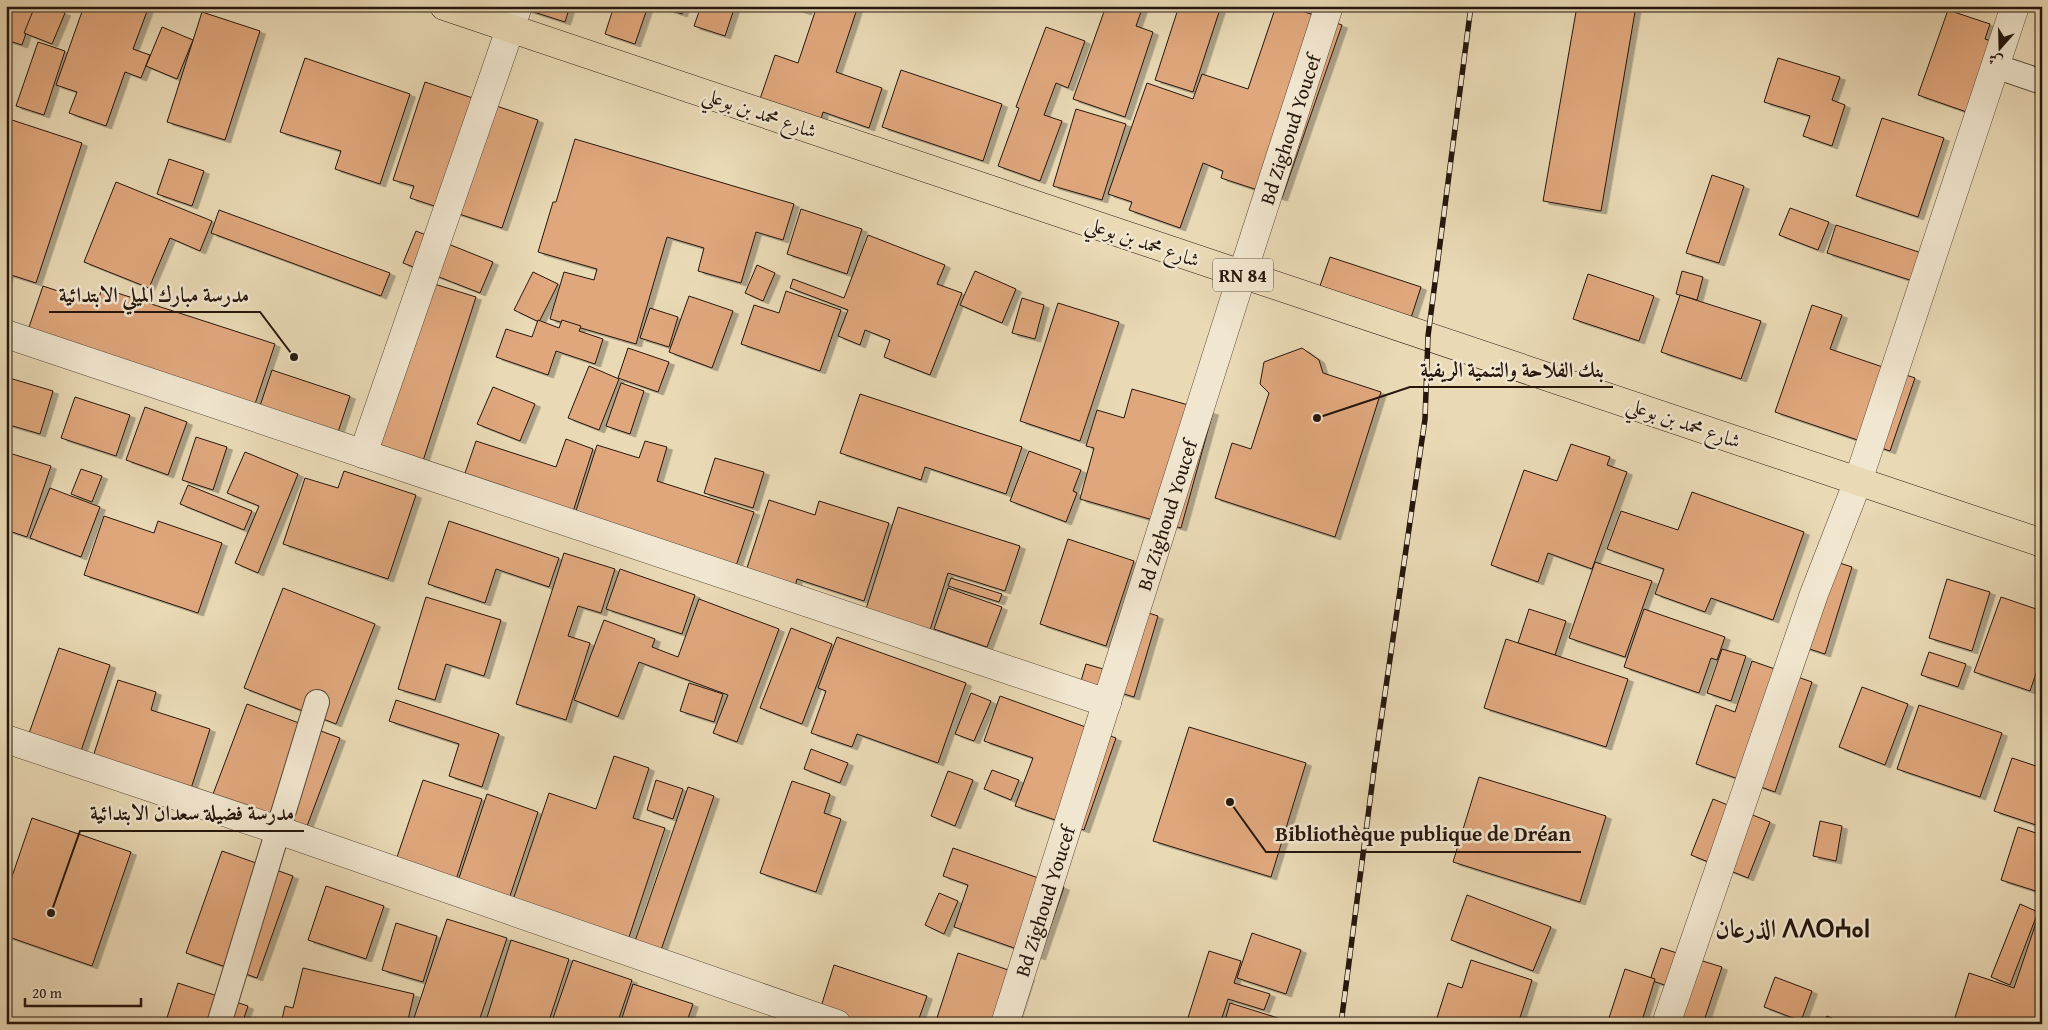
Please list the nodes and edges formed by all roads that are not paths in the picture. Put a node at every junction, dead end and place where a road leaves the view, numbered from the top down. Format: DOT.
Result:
graph roads {
  1 [pos="444,6"];
  2 [pos="1329,6"];
  3 [pos="2015,6"];
  4 [pos="514,17"];
  5 [pos="1995,66"];
  6 [pos="2042,82"];
  7 [pos="1242,275"];
  8 [pos="6,334"];
  9 [pos="363,454"];
  10 [pos="1858,481"];
  11 [pos="2042,543"];
  12 [pos="317,702"];
  13 [pos="1107,703"];
  14 [pos="6,739"];
  15 [pos="278,830"];
  16 [pos="218,1024"];
  17 [pos="837,1024"];
  18 [pos="1005,1024"];
  19 [pos="1666,1024"];
  1 -- 4 [label="main road, شارع محمد بن بوعلي / RN 84"];
  2 -- 7 [label="street, Bd Zighoud Youcef"];
  3 -- 5 [label="street"];
  4 -- 7 [label="main road, شارع محمد بن بوعلي / RN 84"];
  4 -- 9 [label="street"];
  5 -- 6 [label="lane"];
  5 -- 10 [label="street"];
  7 -- 10 [label="main road, شارع محمد بن بوعلي / RN 84"];
  7 -- 13 [label="street, Bd Zighoud Youcef"];
  8 -- 9 [label="street"];
  9 -- 13 [label="street"];
  10 -- 11 [label="main road, شارع محمد بن بوعلي / RN 84"];
  10 -- 19 [label="street"];
  12 -- 15 [label="lane"];
  13 -- 18 [label="street, Bd Zighoud Youcef"];
  14 -- 15 [label="street"];
  15 -- 16 [label="lane"];
  15 -- 17 [label="street"];
}
